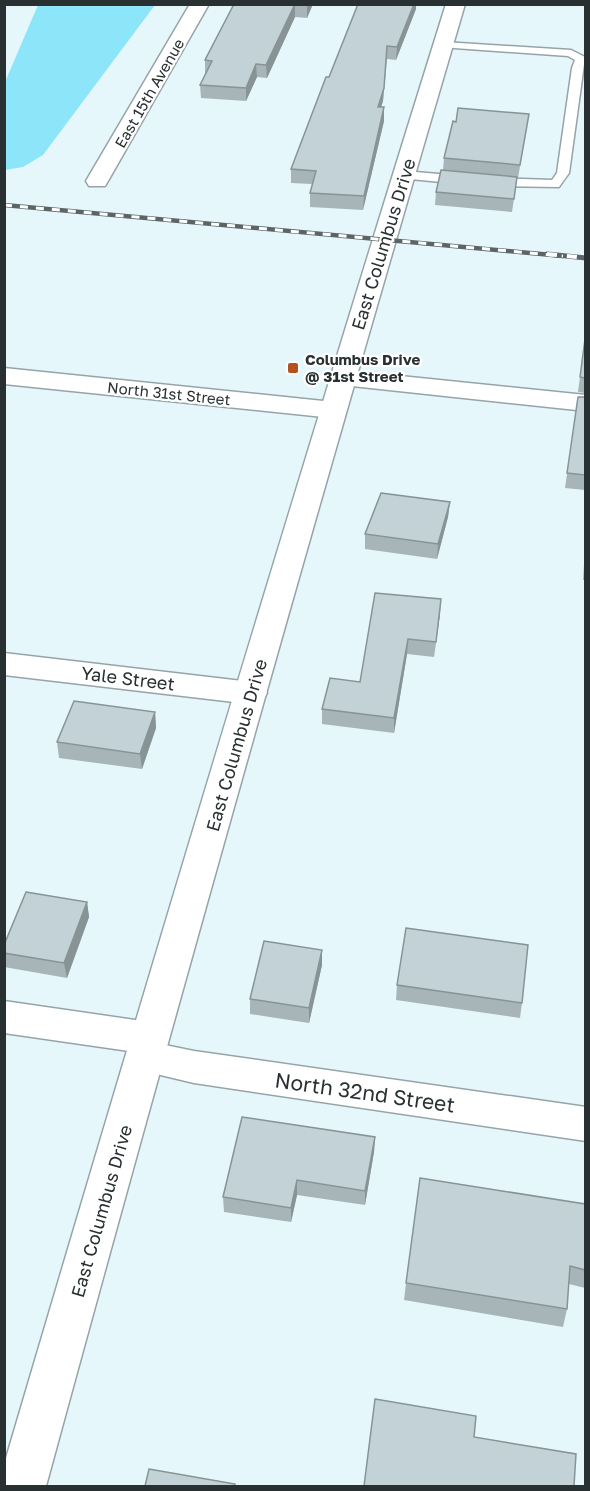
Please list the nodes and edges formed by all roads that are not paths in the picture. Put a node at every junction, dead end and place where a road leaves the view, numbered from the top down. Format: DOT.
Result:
graph roads {
  1 [pos="200,4"];
  2 [pos="456,4"];
  3 [pos="444,45"];
  4 [pos="404,175"];
  5 [pos="97,181"];
  6 [pos="4,376"];
  7 [pos="337,394"];
  8 [pos="585,403"];
  9 [pos="4,664"];
  10 [pos="251,693"];
  11 [pos="4,1017"];
  12 [pos="147,1048"];
  13 [pos="585,1124"];
  14 [pos="22,1486"];
  1 -- 5 [label="main road, East 15th Avenue"];
  2 -- 3 [label="main road, East Columbus Drive"];
  3 -- 4 [label="main road, East Columbus Drive"];
  3 -- 4 [label="lane"];
  4 -- 7 [label="main road, East Columbus Drive"];
  6 -- 7 [label="main road, North 31st Street"];
  7 -- 8 [label="main road, North 31st Street"];
  7 -- 10 [label="main road, East Columbus Drive"];
  9 -- 10 [label="main road, Yale Street"];
  10 -- 12 [label="main road, East Columbus Drive"];
  11 -- 12 [label="main road, North 32nd Street"];
  12 -- 13 [label="main road, North 32nd Street"];
  12 -- 14 [label="main road, East Columbus Drive"];
}
